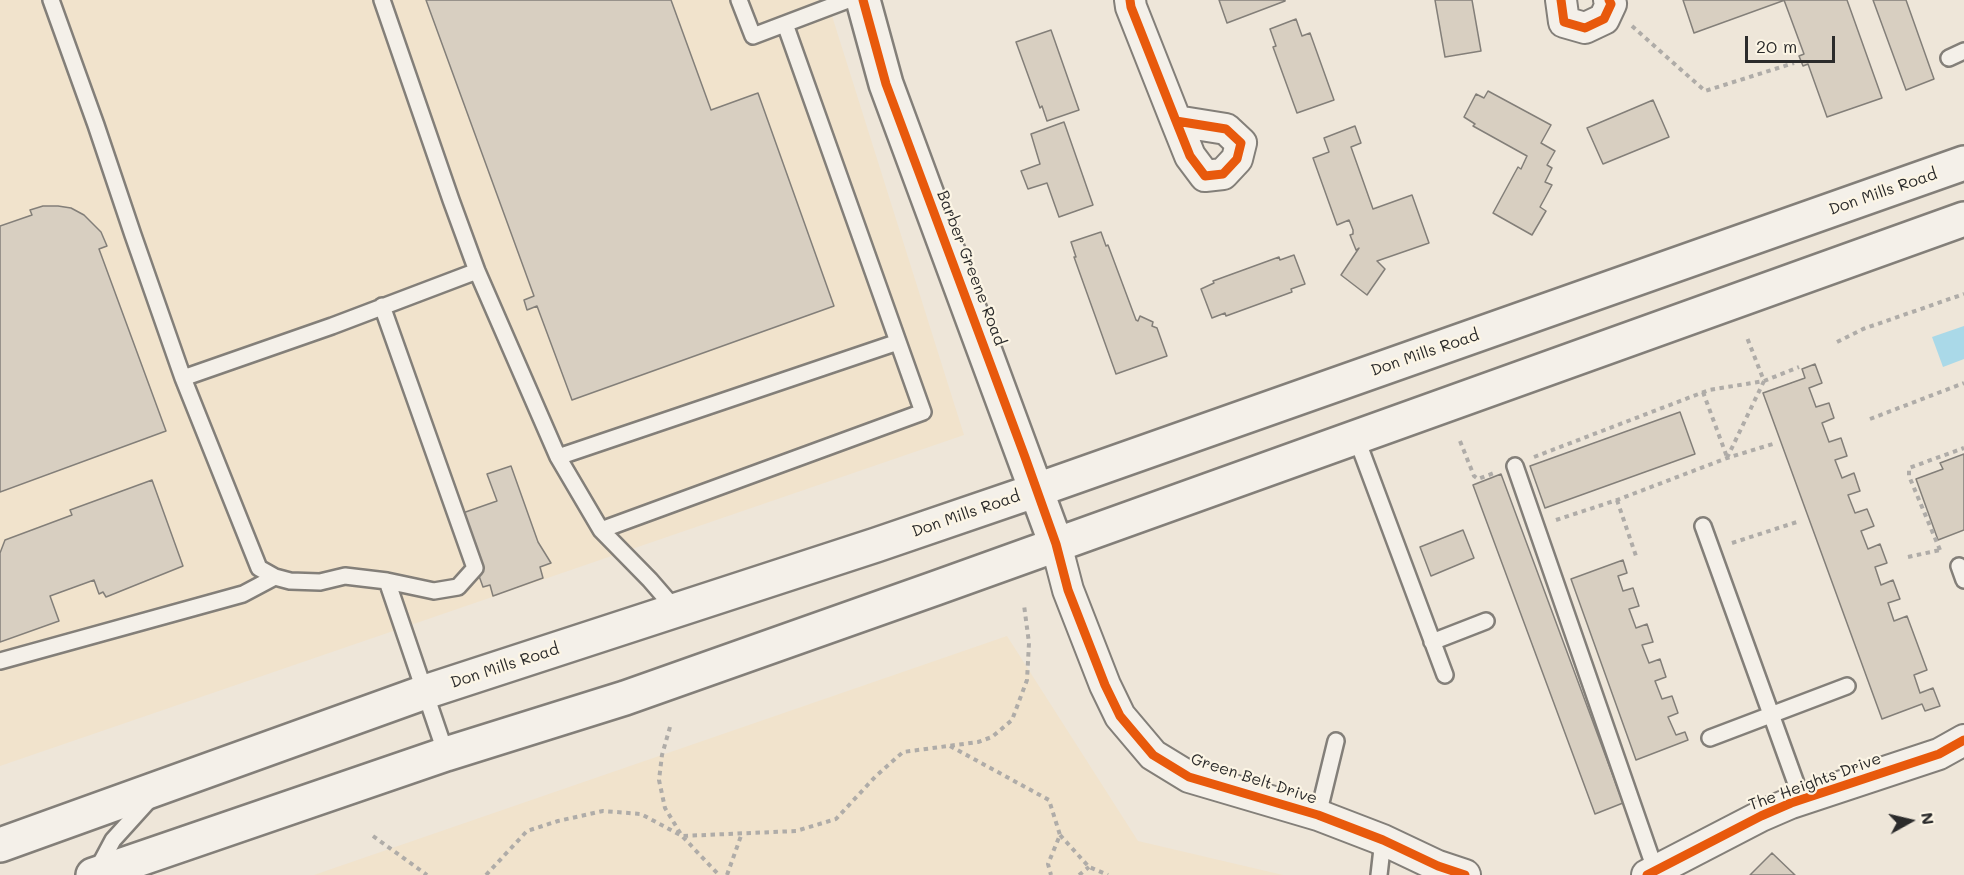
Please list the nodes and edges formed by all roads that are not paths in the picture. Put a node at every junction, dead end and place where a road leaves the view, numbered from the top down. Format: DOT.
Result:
graph roads {
  1 [pos="51,0"];
  2 [pos="382,0"];
  3 [pos="739,0"];
  4 [pos="848,0"];
  5 [pos="863,0"];
  6 [pos="1130,0"];
  7 [pos="1561,0"];
  8 [pos="1610,2"];
  9 [pos="785,24"];
  10 [pos="1964,51"];
  11 [pos="1949,58"];
  12 [pos="1176,121"];
  13 [pos="1964,163"];
  14 [pos="1964,219"];
  15 [pos="477,271"];
  16 [pos="382,306"];
  17 [pos="898,342"];
  18 [pos="183,378"];
  19 [pos="1356,437"];
  20 [pos="558,457"];
  21 [pos="1515,466"];
  22 [pos="1037,490"];
  23 [pos="1703,526"];
  24 [pos="601,530"];
  25 [pos="1056,544"];
  26 [pos="275,577"];
  27 [pos="387,581"];
  28 [pos="676,610"];
  29 [pos="1486,621"];
  30 [pos="1432,642"];
  31 [pos="0,661"];
  32 [pos="1445,675"];
  33 [pos="1847,686"];
  34 [pos="425,692"];
  35 [pos="1771,715"];
  36 [pos="1710,738"];
  37 [pos="1964,740"];
  38 [pos="1336,741"];
  39 [pos="446,754"];
  40 [pos="164,785"];
  41 [pos="1802,800"];
  42 [pos="1318,815"];
  43 [pos="1383,840"];
  44 [pos="0,845"];
  45 [pos="1655,873"];
  46 [pos="94,875"];
  47 [pos="1379,875"];
  48 [pos="1465,875"];
  1 -- 18 [label="lane"];
  2 -- 15 [label="lane"];
  3 -- 9 [label="lane"];
  4 -- 9 [label="lane"];
  5 -- 22 [label="main road, Barber Greene Road"];
  6 -- 12 [label="street"];
  7 -- 8 [label="street"];
  9 -- 17 [label="lane"];
  10 -- 11 [label="lane"];
  13 -- 22 [label="main road, Don Mills Road"];
  14 -- 19 [label="main road"];
  15 -- 16 [label="lane"];
  15 -- 20 [label="lane"];
  16 -- 18 [label="lane"];
  16 -- 27 [label="lane"];
  17 -- 20 [label="lane"];
  17 -- 24 [label="lane"];
  18 -- 26 [label="lane"];
  19 -- 25 [label="main road"];
  19 -- 30 [label="lane"];
  20 -- 24 [label="lane"];
  21 -- 45 [label="lane"];
  22 -- 25 [label="main road, Barber Greene Road"];
  22 -- 28 [label="main road, Don Mills Road"];
  23 -- 35 [label="lane"];
  24 -- 28 [label="lane"];
  25 -- 39 [label="main road"];
  25 -- 42 [label="street, Green Belt Drive"];
  26 -- 27 [label="lane"];
  26 -- 31 [label="lane"];
  27 -- 34 [label="lane"];
  28 -- 34 [label="main road, Don Mills Road"];
  29 -- 30 [label="lane"];
  30 -- 32 [label="lane"];
  33 -- 35 [label="lane"];
  34 -- 39 [label="lane"];
  34 -- 40 [label="main road, Don Mills Road"];
  35 -- 36 [label="lane"];
  35 -- 41 [label="lane"];
  37 -- 41 [label="street, The Heights Drive"];
  38 -- 42 [label="lane"];
  39 -- 46 [label="main road"];
  40 -- 44 [label="main road, Don Mills Road"];
  40 -- 46 [label="lane"];
  41 -- 45 [label="street, The Heights Drive"];
  42 -- 43 [label="street, Green Belt Drive"];
  43 -- 47 [label="lane"];
  43 -- 48 [label="street, Green Belt Drive"];
}
